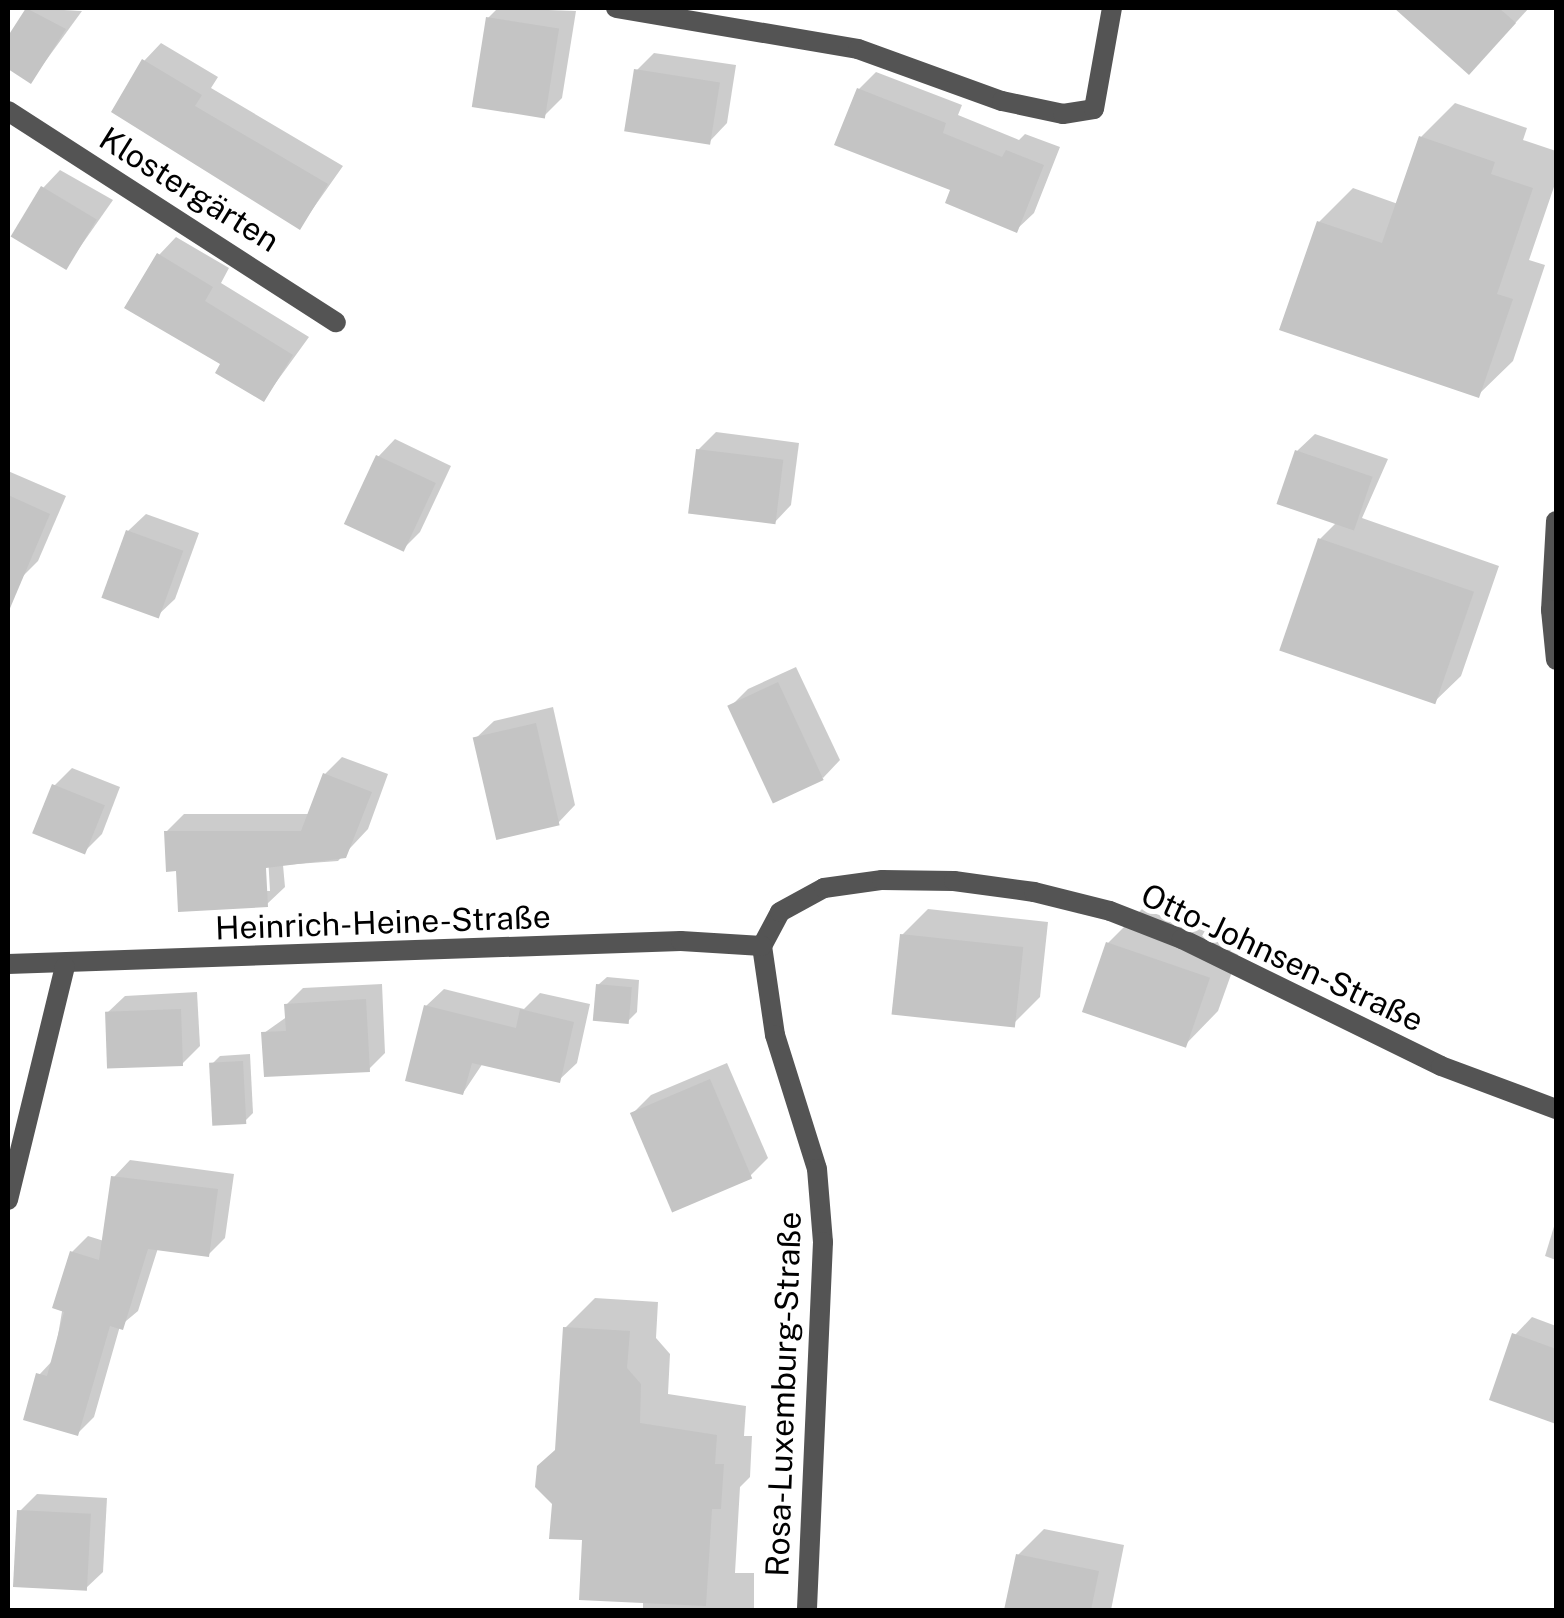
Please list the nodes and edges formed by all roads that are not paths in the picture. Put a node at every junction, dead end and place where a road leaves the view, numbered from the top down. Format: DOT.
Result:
graph roads {
  1 [pos="616,8"];
  2 [pos="1112,8"];
  3 [pos="8,111"];
  4 [pos="336,322"];
  5 [pos="1556,521"];
  6 [pos="1556,660"];
  7 [pos="762,946"];
  8 [pos="8,964"];
  9 [pos="64,966"];
  10 [pos="1556,1109"];
  11 [pos="8,1200"];
  12 [pos="807,1610"];
  1 -- 2 [label="street"];
  3 -- 4 [label="street, Klostergärten"];
  5 -- 6 [label="street"];
  7 -- 9 [label="street, Heinrich-Heine-Straße"];
  7 -- 10 [label="street, Otto-Johnsen-Straße"];
  7 -- 12 [label="street, Rosa-Luxemburg-Straße"];
  8 -- 9 [label="street, Heinrich-Heine-Straße"];
  9 -- 11 [label="street"];
}
